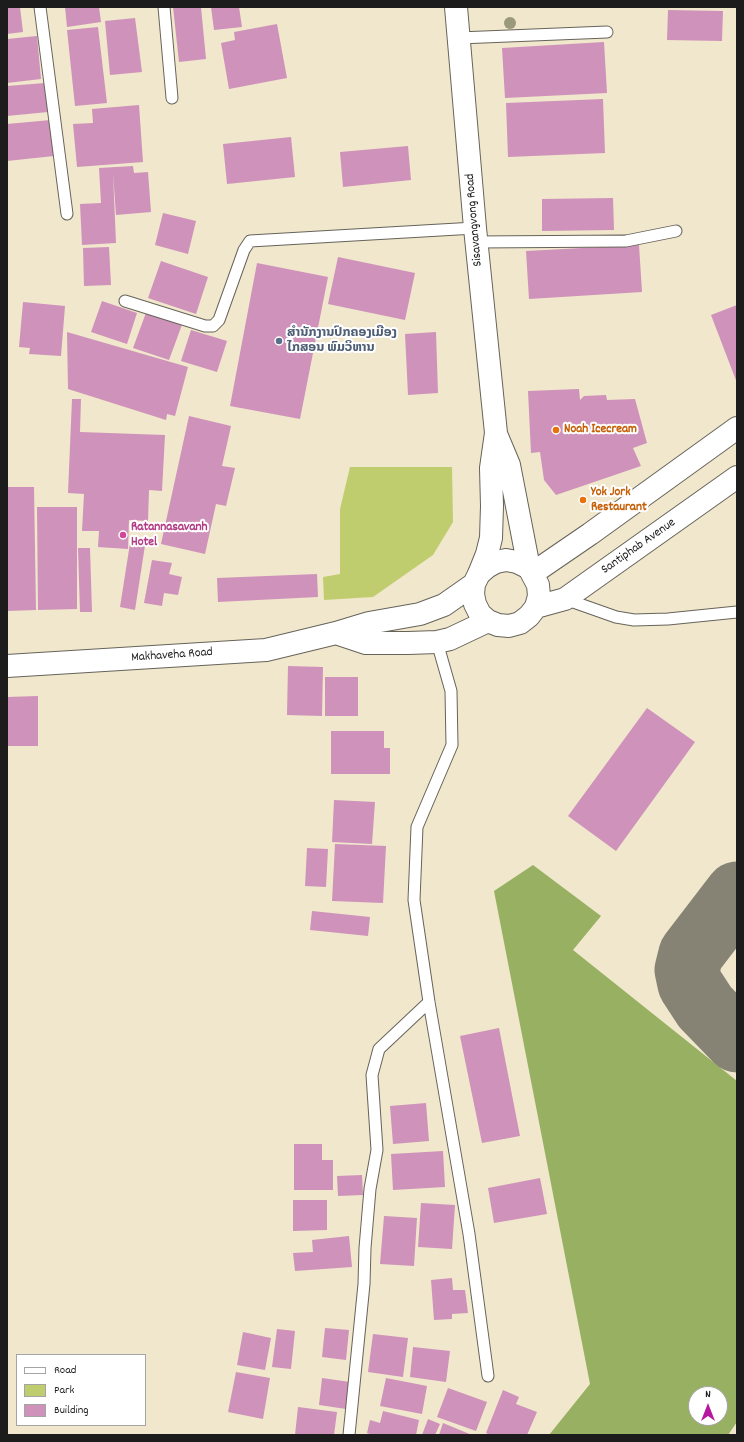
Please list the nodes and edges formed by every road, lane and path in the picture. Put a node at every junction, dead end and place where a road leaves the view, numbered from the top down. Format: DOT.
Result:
graph roads {
  1 [pos="40,7"];
  2 [pos="164,7"];
  3 [pos="456,7"];
  4 [pos="607,32"];
  5 [pos="459,38"];
  6 [pos="172,98"];
  7 [pos="67,214"];
  8 [pos="676,231"];
  9 [pos="475,235"];
  10 [pos="125,301"];
  11 [pos="737,428"];
  12 [pos="496,433"];
  13 [pos="737,477"];
  14 [pos="531,570"];
  15 [pos="477,579"];
  16 [pos="565,599"];
  17 [pos="536,607"];
  18 [pos="737,612"];
  19 [pos="488,621"];
  20 [pos="336,634"];
  21 [pos="437,642"];
  22 [pos="7,666"];
  23 [pos="429,1002"];
  24 [pos="488,1376"];
  25 [pos="349,1435"];
  1 -- 7 [label="lane"];
  2 -- 6 [label="lane"];
  3 -- 5 [label="street, Sisavangvong Road"];
  4 -- 5 [label="lane"];
  5 -- 9 [label="street, Sisavangvong Road"];
  8 -- 9 [label="lane"];
  9 -- 10 [label="lane"];
  9 -- 12 [label="street, Sisavangvong Road"];
  11 -- 14 [label="street"];
  12 -- 14 [label="street"];
  12 -- 15 [label="street"];
  13 -- 16 [label="street, Santiphab Avenue"];
  14 -- 15 [label="street"];
  14 -- 17 [label="street"];
  15 -- 19 [label="street"];
  15 -- 20 [label="street, Makhaveha Road"];
  16 -- 17 [label="street, Santiphab Avenue"];
  16 -- 18 [label="lane"];
  17 -- 19 [label="street"];
  19 -- 21 [label="street"];
  20 -- 21 [label="street"];
  20 -- 22 [label="street, Makhaveha Road"];
  21 -- 23 [label="lane"];
  23 -- 24 [label="lane"];
  23 -- 25 [label="lane"];
}
